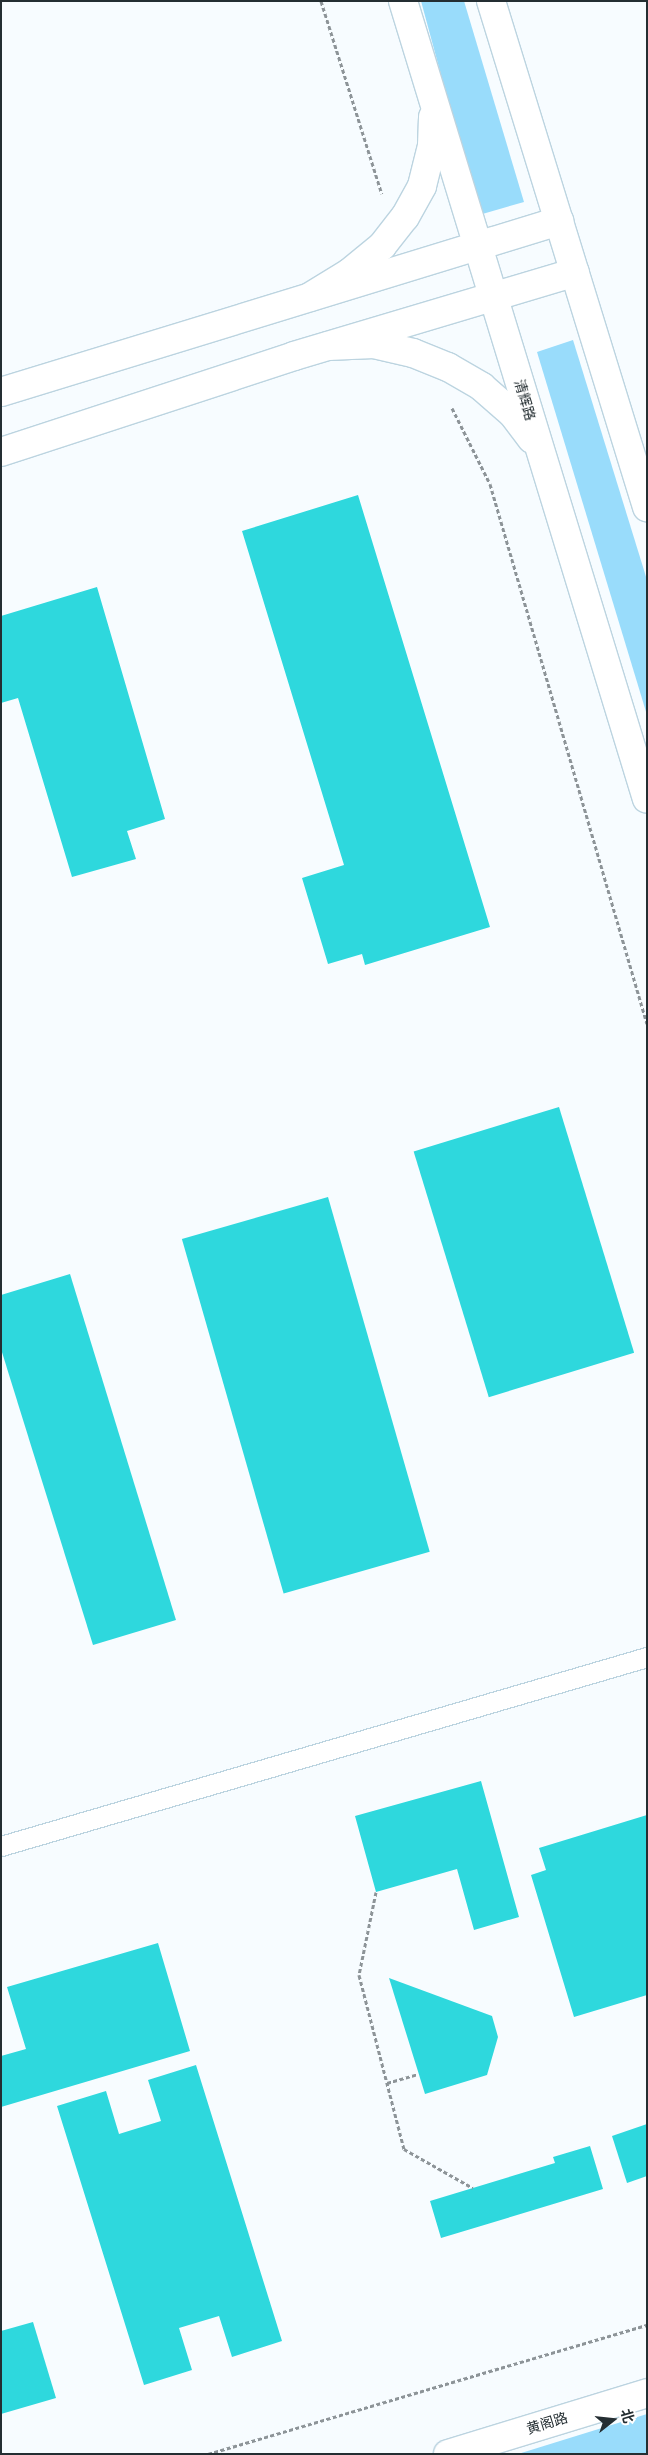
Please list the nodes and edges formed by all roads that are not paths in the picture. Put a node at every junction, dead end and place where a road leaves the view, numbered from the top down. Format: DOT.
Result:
graph roads {
  1 [pos="403,1"];
  2 [pos="491,1"];
  3 [pos="433,100"];
  4 [pos="559,221"];
  5 [pos="478,245"];
  6 [pos="575,272"];
  7 [pos="310,297"];
  8 [pos="493,297"];
  9 [pos="328,346"];
  10 [pos="1,392"];
  11 [pos="540,451"];
  12 [pos="1,452"];
  13 [pos="647,507"];
  14 [pos="647,799"];
  15 [pos="647,1657"];
  16 [pos="1,1846"];
  17 [pos="647,2393"];
  18 [pos="448,2454"];
  1 -- 3 [label="street, 清辉路"];
  2 -- 4 [label="street"];
  3 -- 5 [label="street, 清辉路"];
  3 -- 7 [label="street"];
  4 -- 5 [label="street"];
  4 -- 6 [label="street"];
  5 -- 7 [label="street"];
  5 -- 8 [label="street, 清辉路"];
  6 -- 8 [label="street"];
  6 -- 13 [label="street"];
  7 -- 10 [label="street"];
  8 -- 9 [label="street"];
  8 -- 11 [label="street, 清辉路"];
  9 -- 11 [label="street"];
  9 -- 12 [label="street"];
  11 -- 14 [label="street, 清辉路"];
  15 -- 16 [label="lane"];
  17 -- 18 [label="street, 黄阁路"];
}
